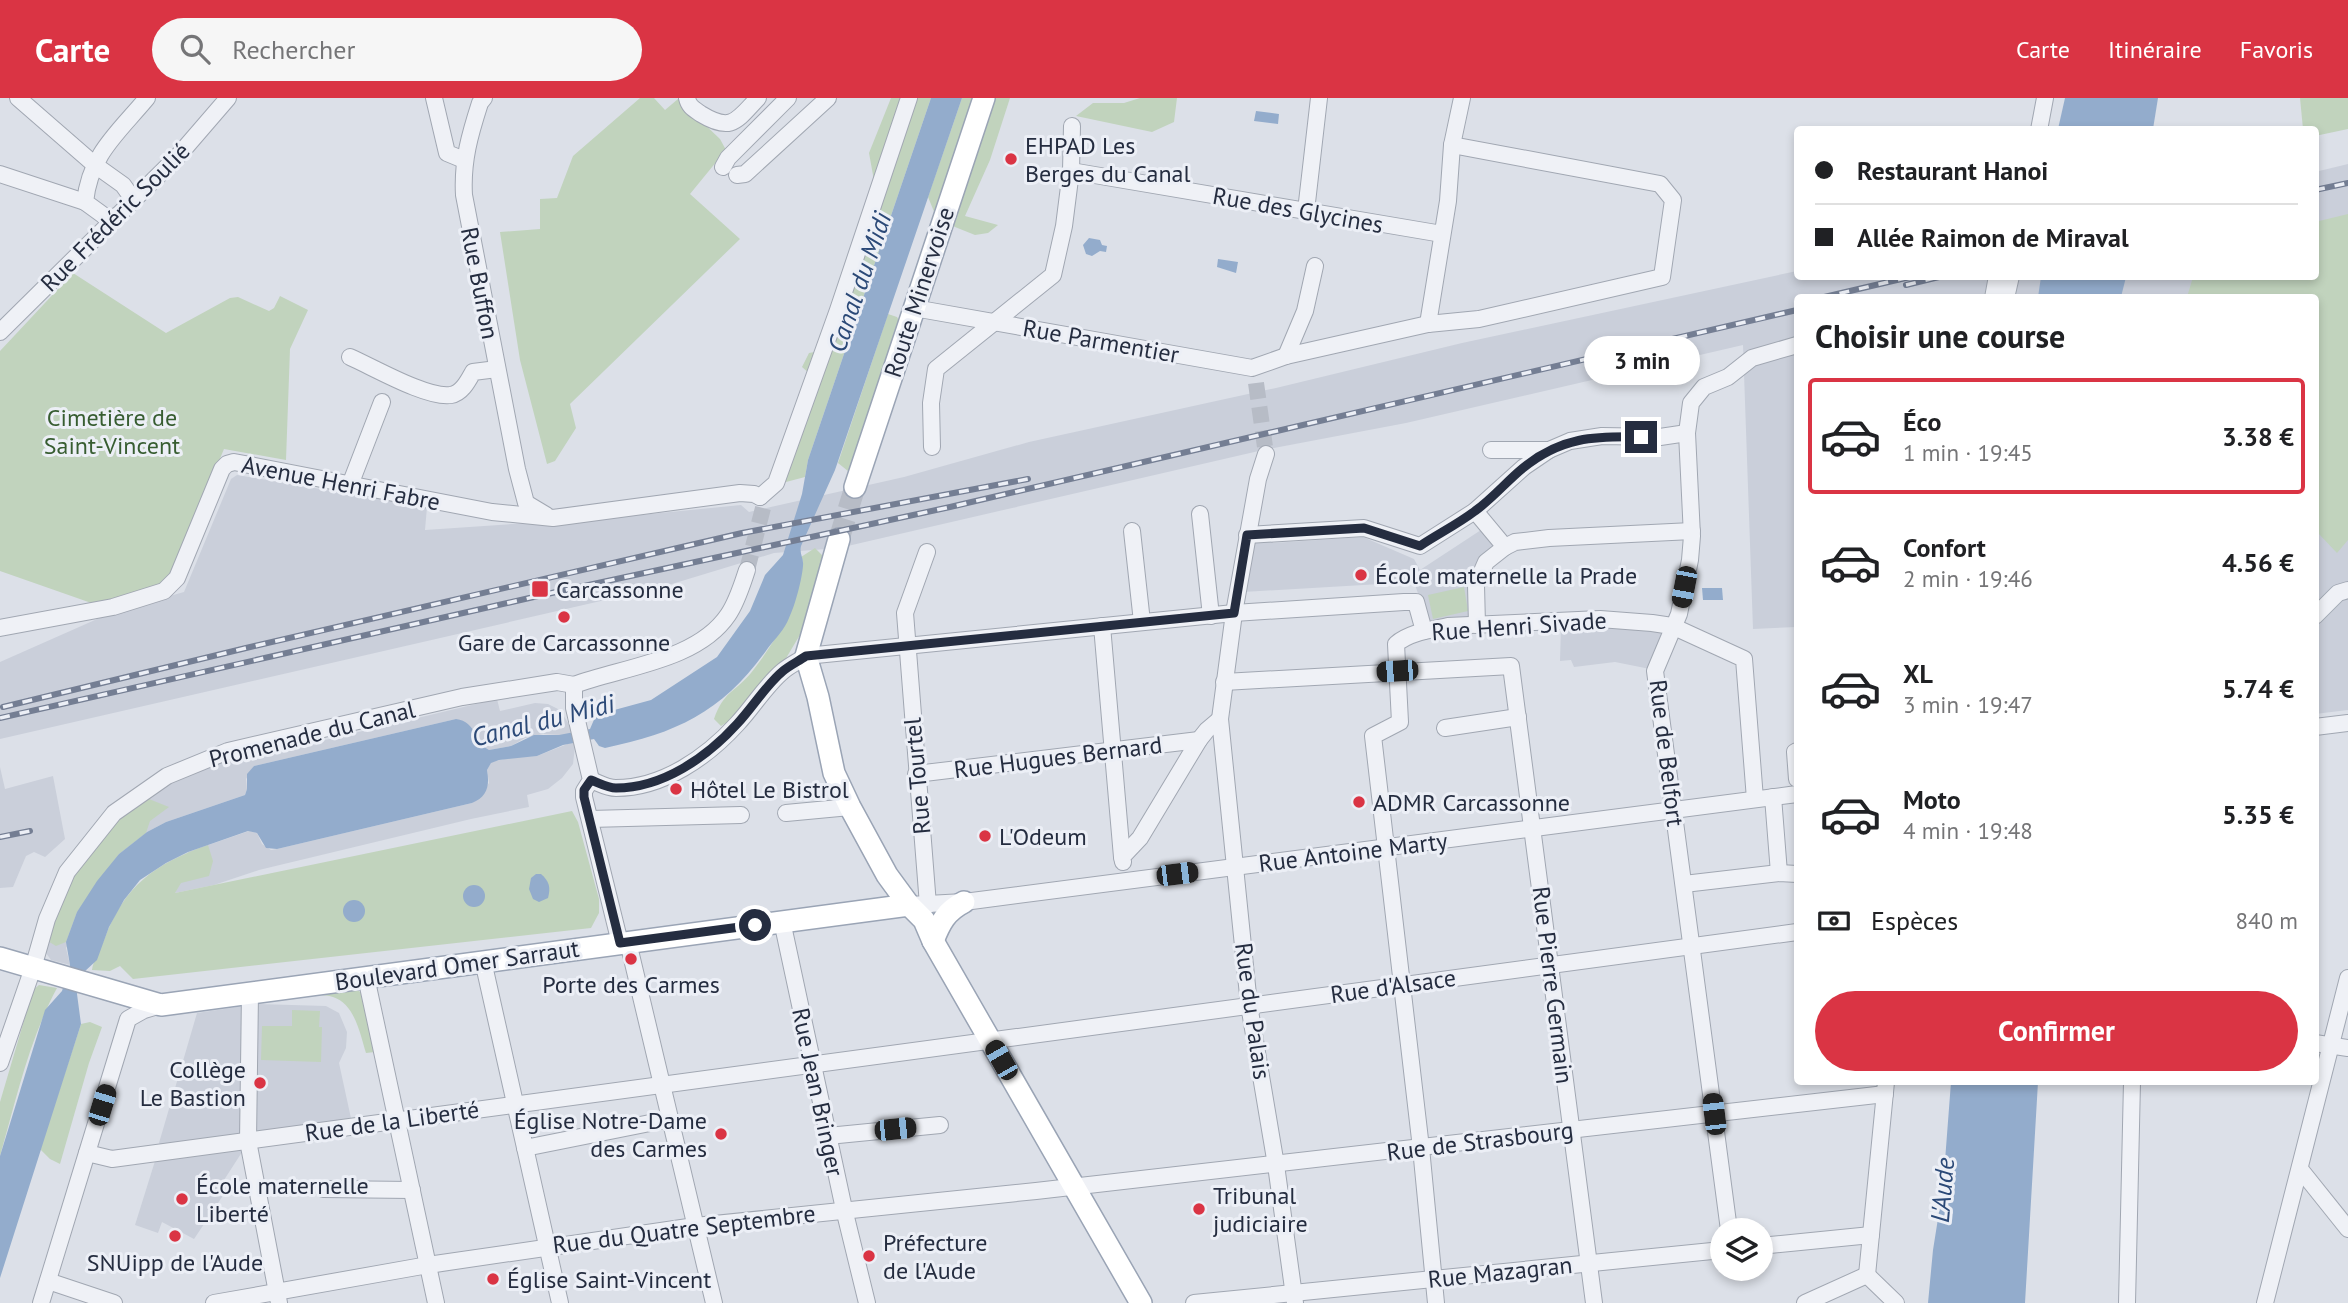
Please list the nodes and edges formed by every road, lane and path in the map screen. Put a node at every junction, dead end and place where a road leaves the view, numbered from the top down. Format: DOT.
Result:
graph roads {
  1 [pos="18,98"];
  2 [pos="228,98"];
  3 [pos="433,98"];
  4 [pos="484,98"];
  5 [pos="687,98"];
  6 [pos="758,98"];
  7 [pos="788,98"];
  8 [pos="828,98"];
  9 [pos="909,98"];
  10 [pos="984,98"];
  11 [pos="1319,98"];
  12 [pos="1462,98"];
  13 [pos="2045,98"];
  14 [pos="141,100"];
  15 [pos="1072,125"];
  16 [pos="2039,125"];
  17 [pos="1452,145"];
  18 [pos="464,160"];
  19 [pos="94,165"];
  20 [pos="1070,171"];
  21 [pos="0,174"];
  22 [pos="133,199"];
  23 [pos="85,202"];
  24 [pos="1306,211"];
  25 [pos="117,216"];
  26 [pos="1442,234"];
  27 [pos="1315,266"];
  28 [pos="914,308"];
  29 [pos="994,322"];
  30 [pos="1428,324"];
  31 [pos="0,331"];
  32 [pos="1794,346"];
  33 [pos="1286,356"];
  34 [pos="350,357"];
  35 [pos="497,369"];
  36 [pos="382,402"];
  37 [pos="1687,433"];
  38 [pos="932,447"];
  39 [pos="1492,450"];
  40 [pos="1549,450"];
  41 [pos="1266,454"];
  42 [pos="517,469"];
  43 [pos="350,485"];
  44 [pos="855,487"];
  45 [pos="1475,511"];
  46 [pos="1200,514"];
  47 [pos="515,515"];
  48 [pos="553,518"];
  49 [pos="1132,531"];
  50 [pos="1692,531"];
  51 [pos="1247,535"];
  52 [pos="839,539"];
  53 [pos="1505,547"];
  54 [pos="927,552"];
  55 [pos="747,570"];
  56 [pos="2348,590"];
  57 [pos="2319,612"];
  58 [pos="1234,613"];
  59 [pos="1211,615"];
  60 [pos="1142,622"];
  61 [pos="1477,625"];
  62 [pos="1102,626"];
  63 [pos="1672,626"];
  64 [pos="0,628"];
  65 [pos="1424,631"];
  66 [pos="906,646"];
  67 [pos="806,656"];
  68 [pos="1397,671"];
  69 [pos="1224,682"];
  70 [pos="574,685"];
  71 [pos="1518,717"];
  72 [pos="1220,719"];
  73 [pos="2348,723"];
  74 [pos="1445,727"];
  75 [pos="2319,727"];
  76 [pos="1199,740"];
  77 [pos="1114,751"];
  78 [pos="916,774"];
  79 [pos="591,780"];
  80 [pos="1794,794"];
  81 [pos="1773,797"];
  82 [pos="1755,799"];
  83 [pos="849,807"];
  84 [pos="1675,810"];
  85 [pos="786,813"];
  86 [pos="741,815"];
  87 [pos="590,819"];
  88 [pos="1534,828"];
  89 [pos="1386,847"];
  90 [pos="1122,857"];
  91 [pos="1236,867"];
  92 [pos="1779,873"];
  93 [pos="1794,874"];
  94 [pos="887,875"];
  95 [pos="1124,881"];
  96 [pos="1684,884"];
  97 [pos="964,902"];
  98 [pos="918,905"];
  99 [pos="870,909"];
  100 [pos="782,921"];
  101 [pos="1794,932"];
  102 [pos="933,941"];
  103 [pos="624,943"];
  104 [pos="1692,946"];
  105 [pos="0,958"];
  106 [pos="484,961"];
  107 [pos="1550,965"];
  108 [pos="36,969"];
  109 [pos="366,977"];
  110 [pos="2348,978"];
  111 [pos="1401,985"];
  112 [pos="101,988"];
  113 [pos="250,993"];
  114 [pos="160,1004"];
  115 [pos="1249,1005"];
  116 [pos="128,1019"];
  117 [pos="989,1039"];
  118 [pos="2332,1045"];
  119 [pos="0,1063"];
  120 [pos="812,1065"];
  121 [pos="662,1085"];
  122 [pos="2132,1085"];
  123 [pos="1886,1088"];
  124 [pos="515,1105"];
  125 [pos="1714,1114"];
  126 [pos="670,1119"];
  127 [pos="397,1121"];
  128 [pos="940,1125"];
  129 [pos="1572,1130"];
  130 [pos="828,1136"];
  131 [pos="248,1141"];
  132 [pos="525,1148"];
  133 [pos="1421,1148"];
  134 [pos="87,1153"];
  135 [pos="1276,1165"];
  136 [pos="2300,1169"];
  137 [pos="1074,1186"];
  138 [pos="323,1189"];
  139 [pos="412,1189"];
  140 [pos="844,1209"];
  141 [pos="1727,1218"];
  142 [pos="695,1226"];
  143 [pos="2348,1229"];
  144 [pos="1871,1235"];
  145 [pos="1773,1245"];
  146 [pos="547,1247"];
  147 [pos="1710,1251"];
  148 [pos="1589,1264"];
  149 [pos="428,1265"];
  150 [pos="1867,1276"];
  151 [pos="1433,1279"];
  152 [pos="48,1281"];
  153 [pos="277,1297"];
  154 [pos="1294,1298"];
  155 [pos="41,1303"];
  156 [pos="114,1303"];
  157 [pos="214,1303"];
  158 [pos="436,1303"];
  159 [pos="559,1303"];
  160 [pos="714,1303"];
  161 [pos="867,1303"];
  162 [pos="1141,1303"];
  163 [pos="1194,1303"];
  164 [pos="1436,1303"];
  165 [pos="1594,1303"];
  166 [pos="1805,1303"];
  167 [pos="1896,1303"];
  168 [pos="2127,1303"];
  169 [pos="2265,1303"];
  1 -- 19 [label="street"];
  2 -- 22 [label="street, Rue Frédéric Soulié"];
  3 -- 18 [label="street"];
  4 -- 18 [label="street, Rue Buffon"];
  5 -- 6 [label="street"];
  7 -- 8 [label="street"];
  9 -- 48 [label="street"];
  10 -- 28 [label="main road, Route Minervoise"];
  11 -- 24 [label="street"];
  12 -- 17 [label="street"];
  13 -- 16 [label="street"];
  14 -- 19 [label="street"];
  15 -- 20 [label="street"];
  17 -- 26 [label="street"];
  17 -- 30 [label="street, Rue Parmentier"];
  18 -- 35 [label="street, Rue Buffon"];
  19 -- 22 [label="street"];
  19 -- 23 [label="street"];
  20 -- 24 [label="street, Rue des Glycines"];
  20 -- 29 [label="street"];
  21 -- 23 [label="street"];
  22 -- 25 [label="street, Rue Frédéric Soulié"];
  23 -- 25 [label="street"];
  24 -- 26 [label="street, Rue des Glycines"];
  25 -- 31 [label="street, Rue Frédéric Soulié"];
  26 -- 30 [label="street"];
  27 -- 33 [label="street"];
  28 -- 29 [label="street, Rue Parmentier"];
  28 -- 44 [label="main road, Route Minervoise"];
  29 -- 33 [label="street, Rue Parmentier"];
  29 -- 38 [label="street"];
  30 -- 33 [label="street, Rue Parmentier"];
  32 -- 37 [label="street, Rue de Belfort"];
  34 -- 35 [label="street"];
  35 -- 42 [label="street, Rue Buffon"];
  36 -- 43 [label="street"];
  37 -- 40 [label="street"];
  37 -- 50 [label="street, Rue de Belfort"];
  39 -- 40 [label="street"];
  40 -- 45 [label="street"];
  41 -- 51 [label="street, Rue du Palais"];
  42 -- 47 [label="street, Rue Buffon"];
  42 -- 48 [label="street, Rue Buffon"];
  43 -- 47 [label="street, Avenue Henri Fabre"];
  43 -- 64 [label="street, Avenue Henri Fabre"];
  45 -- 51 [label="street"];
  45 -- 53 [label="street"];
  46 -- 59 [label="street"];
  47 -- 48 [label="street"];
  49 -- 60 [label="street"];
  50 -- 53 [label="street"];
  50 -- 63 [label="street, Rue de Belfort"];
  51 -- 58 [label="street, Rue du Palais"];
  52 -- 67 [label="main road"];
  53 -- 61 [label="street"];
  54 -- 66 [label="street, Rue Tourtel"];
  55 -- 70 [label="street, Promenade du Canal"];
  56 -- 57 [label="street"];
  58 -- 59 [label="street"];
  58 -- 65 [label="street"];
  58 -- 69 [label="street, Rue du Palais"];
  59 -- 60 [label="street"];
  60 -- 62 [label="street"];
  61 -- 63 [label="street, Rue Henri Sivade"];
  61 -- 65 [label="street, Rue Henri Sivade"];
  62 -- 66 [label="street"];
  62 -- 77 [label="street"];
  63 -- 82 [label="street, Rue Henri Sivade"];
  63 -- 84 [label="street, Rue de Belfort"];
  65 -- 68 [label="street, Rue Henri Sivade"];
  66 -- 67 [label="street"];
  66 -- 78 [label="street, Rue Tourtel"];
  67 -- 79 [label="street"];
  67 -- 83 [label="main road"];
  68 -- 69 [label="street"];
  68 -- 71 [label="street, Rue Pierre Germain"];
  68 -- 89 [label="street"];
  69 -- 72 [label="street, Rue du Palais"];
  70 -- 79 [label="street"];
  70 -- 108 [label="street, Promenade du Canal"];
  71 -- 74 [label="street"];
  71 -- 88 [label="street, Rue Pierre Germain"];
  72 -- 76 [label="street"];
  72 -- 91 [label="street, Rue du Palais"];
  73 -- 75 [label="street"];
  76 -- 77 [label="street, Rue Hugues Bernard"];
  76 -- 90 [label="street"];
  77 -- 78 [label="street, Rue Hugues Bernard"];
  77 -- 90 [label="street"];
  78 -- 98 [label="street, Rue Tourtel"];
  79 -- 87 [label="street"];
  80 -- 81 [label="street, Rue Antoine Marty"];
  81 -- 82 [label="street, Rue Antoine Marty"];
  81 -- 92 [label="street"];
  82 -- 84 [label="street, Rue Antoine Marty"];
  83 -- 85 [label="street"];
  83 -- 94 [label="main road"];
  84 -- 88 [label="street, Rue Antoine Marty"];
  84 -- 96 [label="street, Rue de Belfort"];
  86 -- 87 [label="street"];
  87 -- 103 [label="street"];
  88 -- 89 [label="street, Rue Antoine Marty"];
  88 -- 107 [label="street, Rue Pierre Germain"];
  89 -- 91 [label="street, Rue Antoine Marty"];
  89 -- 111 [label="street"];
  90 -- 95 [label="street"];
  91 -- 95 [label="street, Rue Antoine Marty"];
  91 -- 115 [label="street, Rue du Palais"];
  92 -- 93 [label="street"];
  92 -- 96 [label="street"];
  94 -- 98 [label="main road"];
  94 -- 99 [label="main road"];
  95 -- 97 [label="street, Rue Antoine Marty"];
  96 -- 104 [label="street, Rue de Belfort"];
  97 -- 98 [label="street, Rue Antoine Marty"];
  97 -- 102 [label="main road"];
  98 -- 99 [label="main road, Boulevard Omer Sarraut"];
  98 -- 102 [label="main road"];
  99 -- 100 [label="main road, Boulevard Omer Sarraut"];
  99 -- 102 [label="main road"];
  100 -- 103 [label="main road, Boulevard Omer Sarraut"];
  100 -- 120 [label="street, Rue Jean Bringer"];
  101 -- 104 [label="street, Rue d'Alsace"];
  102 -- 117 [label="main road"];
  103 -- 106 [label="main road, Boulevard Omer Sarraut"];
  103 -- 121 [label="street"];
  104 -- 107 [label="street, Rue d'Alsace"];
  104 -- 125 [label="street, Rue de Belfort"];
  105 -- 108 [label="main road, Boulevard Omer Sarraut"];
  106 -- 109 [label="main road, Boulevard Omer Sarraut"];
  106 -- 124 [label="street"];
  107 -- 111 [label="street, Rue d'Alsace"];
  107 -- 129 [label="street, Rue Pierre Germain"];
  108 -- 112 [label="main road, Boulevard Omer Sarraut"];
  108 -- 119 [label="street, Promenade du Canal"];
  109 -- 113 [label="main road, Boulevard Omer Sarraut"];
  109 -- 127 [label="street"];
  110 -- 118 [label="street"];
  111 -- 115 [label="street, Rue d'Alsace"];
  111 -- 133 [label="street"];
  112 -- 114 [label="main road, Boulevard Omer Sarraut"];
  112 -- 116 [label="street"];
  113 -- 114 [label="main road, Boulevard Omer Sarraut"];
  113 -- 131 [label="street"];
  114 -- 116 [label="street"];
  115 -- 117 [label="street, Rue d'Alsace"];
  115 -- 135 [label="street, Rue du Palais"];
  116 -- 134 [label="street"];
  117 -- 120 [label="street, Rue de la Liberté"];
  117 -- 137 [label="main road"];
  118 -- 136 [label="street"];
  120 -- 121 [label="street, Rue de la Liberté"];
  120 -- 130 [label="street, Rue Jean Bringer"];
  121 -- 124 [label="street, Rue de la Liberté"];
  121 -- 126 [label="street"];
  122 -- 168 [label="street"];
  123 -- 125 [label="street, Rue de Strasbourg"];
  123 -- 144 [label="street"];
  124 -- 127 [label="street, Rue de la Liberté"];
  124 -- 132 [label="street"];
  125 -- 129 [label="street, Rue de Strasbourg"];
  125 -- 141 [label="street, Rue de Belfort"];
  126 -- 132 [label="street"];
  126 -- 142 [label="street"];
  127 -- 131 [label="street, Rue de la Liberté"];
  127 -- 139 [label="street"];
  128 -- 130 [label="street"];
  129 -- 133 [label="street, Rue de Strasbourg"];
  129 -- 148 [label="street, Rue Pierre Germain"];
  130 -- 140 [label="street, Rue Jean Bringer"];
  131 -- 134 [label="street, Rue de la Liberté"];
  131 -- 153 [label="street"];
  132 -- 146 [label="street"];
  133 -- 135 [label="street, Rue de Strasbourg"];
  133 -- 151 [label="street"];
  134 -- 152 [label="street"];
  135 -- 137 [label="street, Rue de Strasbourg"];
  135 -- 154 [label="street, Rue du Palais"];
  136 -- 143 [label="street"];
  136 -- 169 [label="street"];
  137 -- 140 [label="street, Rue du Quatre Septembre"];
  137 -- 162 [label="main road"];
  138 -- 139 [label="street"];
  139 -- 149 [label="street"];
  140 -- 142 [label="street, Rue du Quatre Septembre"];
  140 -- 161 [label="street, Rue Jean Bringer"];
  142 -- 146 [label="street, Rue du Quatre Septembre"];
  142 -- 160 [label="street"];
  144 -- 145 [label="street"];
  144 -- 150 [label="street"];
  146 -- 149 [label="street, Rue du Quatre Septembre"];
  146 -- 159 [label="street"];
  147 -- 148 [label="street, Rue Mazagran"];
  148 -- 151 [label="street, Rue Mazagran"];
  148 -- 165 [label="street, Rue Pierre Germain"];
  149 -- 153 [label="street, Rue du Quatre Septembre"];
  149 -- 158 [label="street"];
  150 -- 166 [label="street"];
  150 -- 167 [label="street"];
  151 -- 154 [label="street, Rue Mazagran"];
  151 -- 164 [label="street"];
  152 -- 155 [label="street"];
  152 -- 156 [label="street"];
  153 -- 157 [label="street, Rue du Quatre Septembre"];
  154 -- 163 [label="street, Rue Mazagran"];
}
